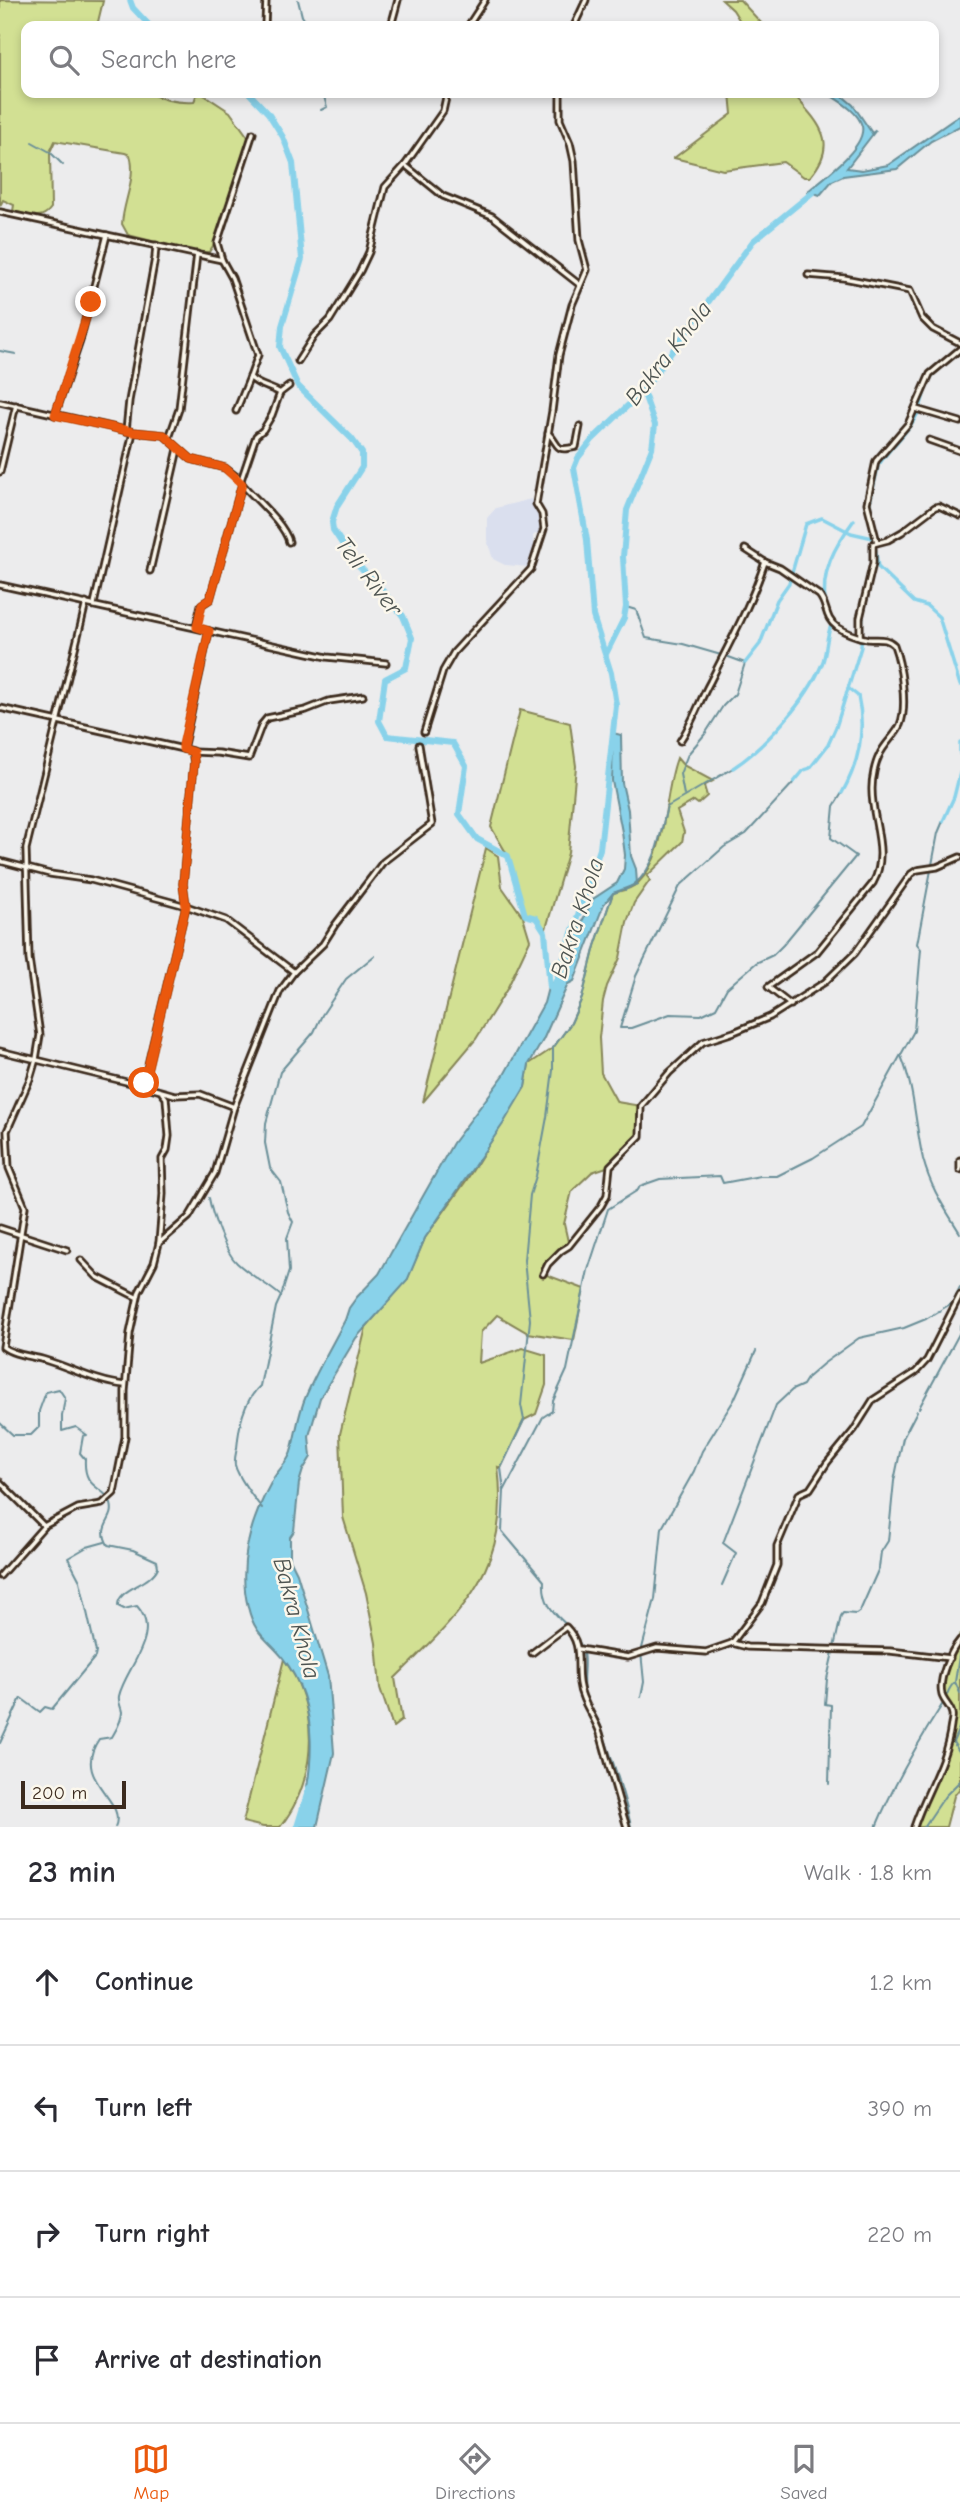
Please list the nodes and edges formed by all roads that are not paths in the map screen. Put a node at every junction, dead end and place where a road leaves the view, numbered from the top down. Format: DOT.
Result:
graph roads {
  1 [pos="266,0"];
  2 [pos="398,0"];
  3 [pos="485,0"];
  4 [pos="586,0"];
  5 [pos="265,21"];
  6 [pos="392,21"];
  7 [pos="471,21"];
  8 [pos="576,21"];
  9 [pos="446,98"];
  10 [pos="559,98"];
  11 [pos="253,133"];
  12 [pos="405,165"];
  13 [pos="0,212"];
  14 [pos="108,234"];
  15 [pos="156,246"];
  16 [pos="197,254"];
  17 [pos="222,260"];
  18 [pos="808,275"];
  19 [pos="580,285"];
  20 [pos="960,343"];
  21 [pos="960,349"];
  22 [pos="298,361"];
  23 [pos="250,377"];
  24 [pos="289,386"];
  25 [pos="280,393"];
  26 [pos="0,402"];
  27 [pos="16,405"];
  28 [pos="916,409"];
  29 [pos="236,411"];
  30 [pos="55,415"];
  31 [pos="960,422"];
  32 [pos="580,426"];
  33 [pos="126,431"];
  34 [pos="133,432"];
  35 [pos="548,433"];
  36 [pos="169,438"];
  37 [pos="929,440"];
  38 [pos="178,449"];
  39 [pos="960,451"];
  40 [pos="0,472"];
  41 [pos="242,482"];
  42 [pos="960,516"];
  43 [pos="289,542"];
  44 [pos="877,542"];
  45 [pos="745,549"];
  46 [pos="765,562"];
  47 [pos="150,571"];
  48 [pos="0,585"];
  49 [pos="86,603"];
  50 [pos="94,604"];
  51 [pos="197,627"];
  52 [pos="209,631"];
  53 [pos="858,635"];
  54 [pos="386,663"];
  55 [pos="363,696"];
  56 [pos="0,708"];
  57 [pos="56,720"];
  58 [pos="424,732"];
  59 [pos="680,741"];
  60 [pos="419,745"];
  61 [pos="183,749"];
  62 [pos="193,752"];
  63 [pos="960,857"];
  64 [pos="0,861"];
  65 [pos="27,869"];
  66 [pos="186,906"];
  67 [pos="294,972"];
  68 [pos="791,1005"];
  69 [pos="0,1051"];
  70 [pos="36,1059"];
  71 [pos="143,1086"];
  72 [pos="162,1093"];
  73 [pos="234,1107"];
  74 [pos="960,1160"];
  75 [pos="960,1170"];
  76 [pos="0,1228"];
  77 [pos="20,1235"];
  78 [pos="159,1243"];
  79 [pos="67,1250"];
  80 [pos="81,1260"];
  81 [pos="543,1274"];
  82 [pos="960,1295"];
  83 [pos="137,1298"];
  84 [pos="125,1385"];
  85 [pos="0,1482"];
  86 [pos="44,1526"];
  87 [pos="0,1576"];
  88 [pos="960,1640"];
  89 [pos="732,1643"];
  90 [pos="579,1648"];
  91 [pos="532,1653"];
  92 [pos="950,1658"];
  93 [pos="626,1827"];
  94 [pos="914,1827"];
  1 -- 5 [label="street"];
  2 -- 6 [label="street"];
  3 -- 7 [label="street"];
  4 -- 8 [label="street"];
  9 -- 12 [label="street"];
  10 -- 19 [label="street"];
  11 -- 17 [label="street"];
  12 -- 19 [label="street"];
  12 -- 22 [label="street"];
  13 -- 14 [label="street"];
  14 -- 15 [label="street"];
  14 -- 30 [label="street"];
  15 -- 16 [label="street"];
  15 -- 33 [label="street"];
  16 -- 17 [label="street"];
  16 -- 36 [label="street"];
  17 -- 23 [label="street"];
  18 -- 20 [label="street"];
  19 -- 35 [label="street"];
  21 -- 28 [label="street"];
  23 -- 25 [label="street"];
  23 -- 29 [label="street"];
  24 -- 25 [label="street"];
  25 -- 41 [label="street"];
  26 -- 27 [label="street"];
  27 -- 30 [label="street"];
  27 -- 40 [label="street"];
  28 -- 31 [label="street"];
  28 -- 44 [label="street"];
  30 -- 33 [label="street"];
  32 -- 35 [label="street"];
  33 -- 34 [label="street"];
  34 -- 36 [label="street"];
  34 -- 50 [label="street"];
  35 -- 58 [label="street"];
  36 -- 38 [label="street"];
  37 -- 39 [label="street"];
  38 -- 41 [label="street"];
  38 -- 47 [label="street"];
  41 -- 43 [label="street"];
  41 -- 51 [label="street"];
  42 -- 44 [label="street"];
  44 -- 53 [label="street"];
  45 -- 46 [label="street"];
  46 -- 53 [label="street"];
  46 -- 59 [label="street"];
  48 -- 49 [label="street"];
  49 -- 50 [label="street"];
  49 -- 57 [label="street"];
  50 -- 51 [label="street"];
  51 -- 52 [label="street"];
  52 -- 54 [label="street"];
  52 -- 61 [label="street"];
  53 -- 68 [label="street"];
  55 -- 62 [label="street"];
  56 -- 57 [label="street"];
  57 -- 61 [label="street"];
  57 -- 65 [label="street"];
  60 -- 67 [label="street"];
  61 -- 62 [label="street"];
  62 -- 66 [label="street"];
  63 -- 68 [label="street"];
  64 -- 65 [label="street"];
  65 -- 66 [label="street"];
  65 -- 70 [label="street"];
  66 -- 67 [label="street"];
  66 -- 71 [label="street"];
  67 -- 73 [label="street"];
  68 -- 81 [label="street"];
  69 -- 70 [label="street"];
  70 -- 71 [label="street"];
  70 -- 77 [label="street"];
  71 -- 72 [label="street"];
  72 -- 73 [label="street"];
  72 -- 78 [label="street"];
  73 -- 78 [label="street"];
  74 -- 75 [label="street"];
  76 -- 77 [label="street"];
  77 -- 79 [label="street"];
  77 -- 84 [label="street"];
  78 -- 83 [label="street"];
  80 -- 83 [label="street"];
  82 -- 89 [label="street"];
  83 -- 84 [label="street"];
  84 -- 86 [label="street"];
  85 -- 86 [label="street"];
  86 -- 87 [label="street"];
  88 -- 92 [label="street"];
  89 -- 90 [label="street"];
  89 -- 92 [label="street"];
  90 -- 91 [label="street"];
  90 -- 93 [label="street"];
  92 -- 94 [label="street"];
}
